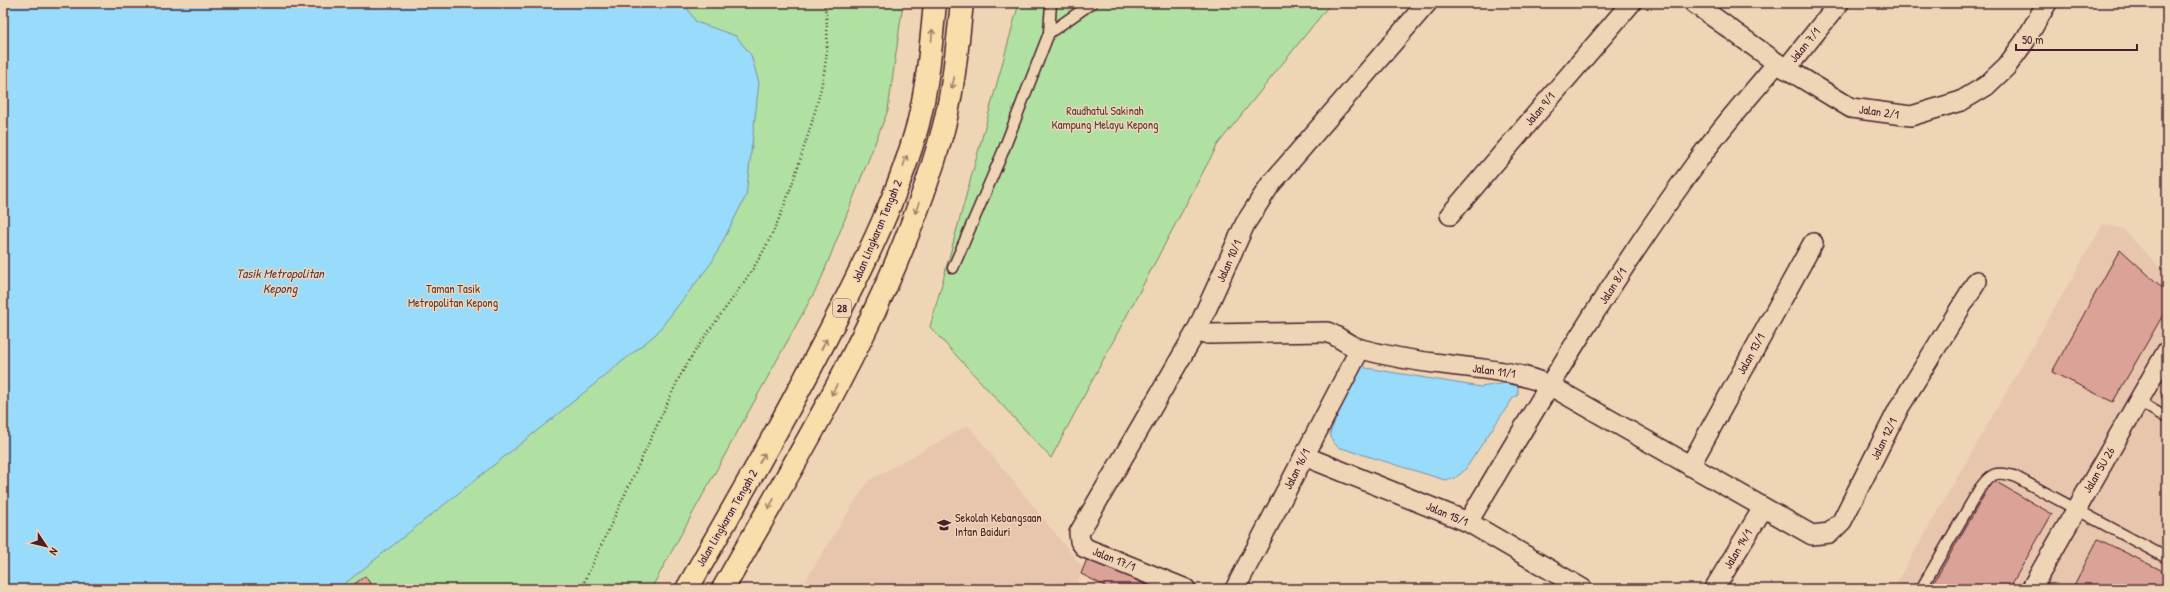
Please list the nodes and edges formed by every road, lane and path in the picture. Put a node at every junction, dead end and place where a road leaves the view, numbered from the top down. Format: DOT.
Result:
graph roads {
  1 [pos="824,3"];
  2 [pos="935,3"];
  3 [pos="962,3"];
  4 [pos="1051,3"];
  5 [pos="1092,3"];
  6 [pos="1427,3"];
  7 [pos="1630,3"];
  8 [pos="1694,3"];
  9 [pos="1839,3"];
  10 [pos="2047,3"];
  11 [pos="1050,33"];
  12 [pos="1781,66"];
  13 [pos="1450,215"];
  14 [pos="1812,243"];
  15 [pos="953,268"];
  16 [pos="1977,281"];
  17 [pos="1197,330"];
  18 [pos="1360,349"];
  19 [pos="2167,351"];
  20 [pos="1549,385"];
  21 [pos="2138,402"];
  22 [pos="2167,418"];
  23 [pos="1304,456"];
  24 [pos="1690,466"];
  25 [pos="1763,508"];
  26 [pos="2077,509"];
  27 [pos="1468,522"];
  28 [pos="1085,548"];
  29 [pos="2167,558"];
  30 [pos="581,589"];
  31 [pos="687,589"];
  32 [pos="723,589"];
  33 [pos="1186,589"];
  34 [pos="1235,589"];
  35 [pos="1583,589"];
  36 [pos="1714,589"];
  37 [pos="1921,589"];
  38 [pos="2031,589"];
  1 -- 30 [label="path"];
  31 -- 2 [label="highway, Jalan Lingkaran Tengah 2 / 28, one-way"];
  3 -- 32 [label="highway, 28, one-way"];
  4 -- 11 [label="lane"];
  5 -- 11 [label="lane"];
  6 -- 17 [label="street, Jalan 10/1"];
  7 -- 13 [label="street, Jalan 9/1"];
  8 -- 12 [label="street, Jalan 2/1"];
  9 -- 12 [label="street, Jalan 7/1"];
  10 -- 12 [label="street, Jalan 2/1"];
  11 -- 15 [label="lane"];
  12 -- 20 [label="street, Jalan 8/1"];
  14 -- 24 [label="street, Jalan 13/1"];
  16 -- 25 [label="street, Jalan 12/1"];
  17 -- 18 [label="street, Jalan 11/1"];
  17 -- 28 [label="street, Jalan 10/1"];
  18 -- 20 [label="street, Jalan 11/1"];
  18 -- 23 [label="street, Jalan 16/1"];
  19 -- 21 [label="street, Jalan SU 26"];
  20 -- 24 [label="street, Jalan 11/1"];
  20 -- 27 [label="street, Jalan 8/1"];
  21 -- 22 [label="lane"];
  21 -- 26 [label="street, Jalan SU 26"];
  23 -- 27 [label="street, Jalan 15/1"];
  23 -- 34 [label="street, Jalan 16/1"];
  24 -- 25 [label="street, Jalan 11/1"];
  25 -- 36 [label="street, Jalan 14/1"];
  26 -- 29 [label="lane"];
  26 -- 37 [label="lane"];
  26 -- 38 [label="street, Jalan SU 26"];
  27 -- 35 [label="street, Jalan 15/1"];
  28 -- 33 [label="street, Jalan 17/1"];
}
